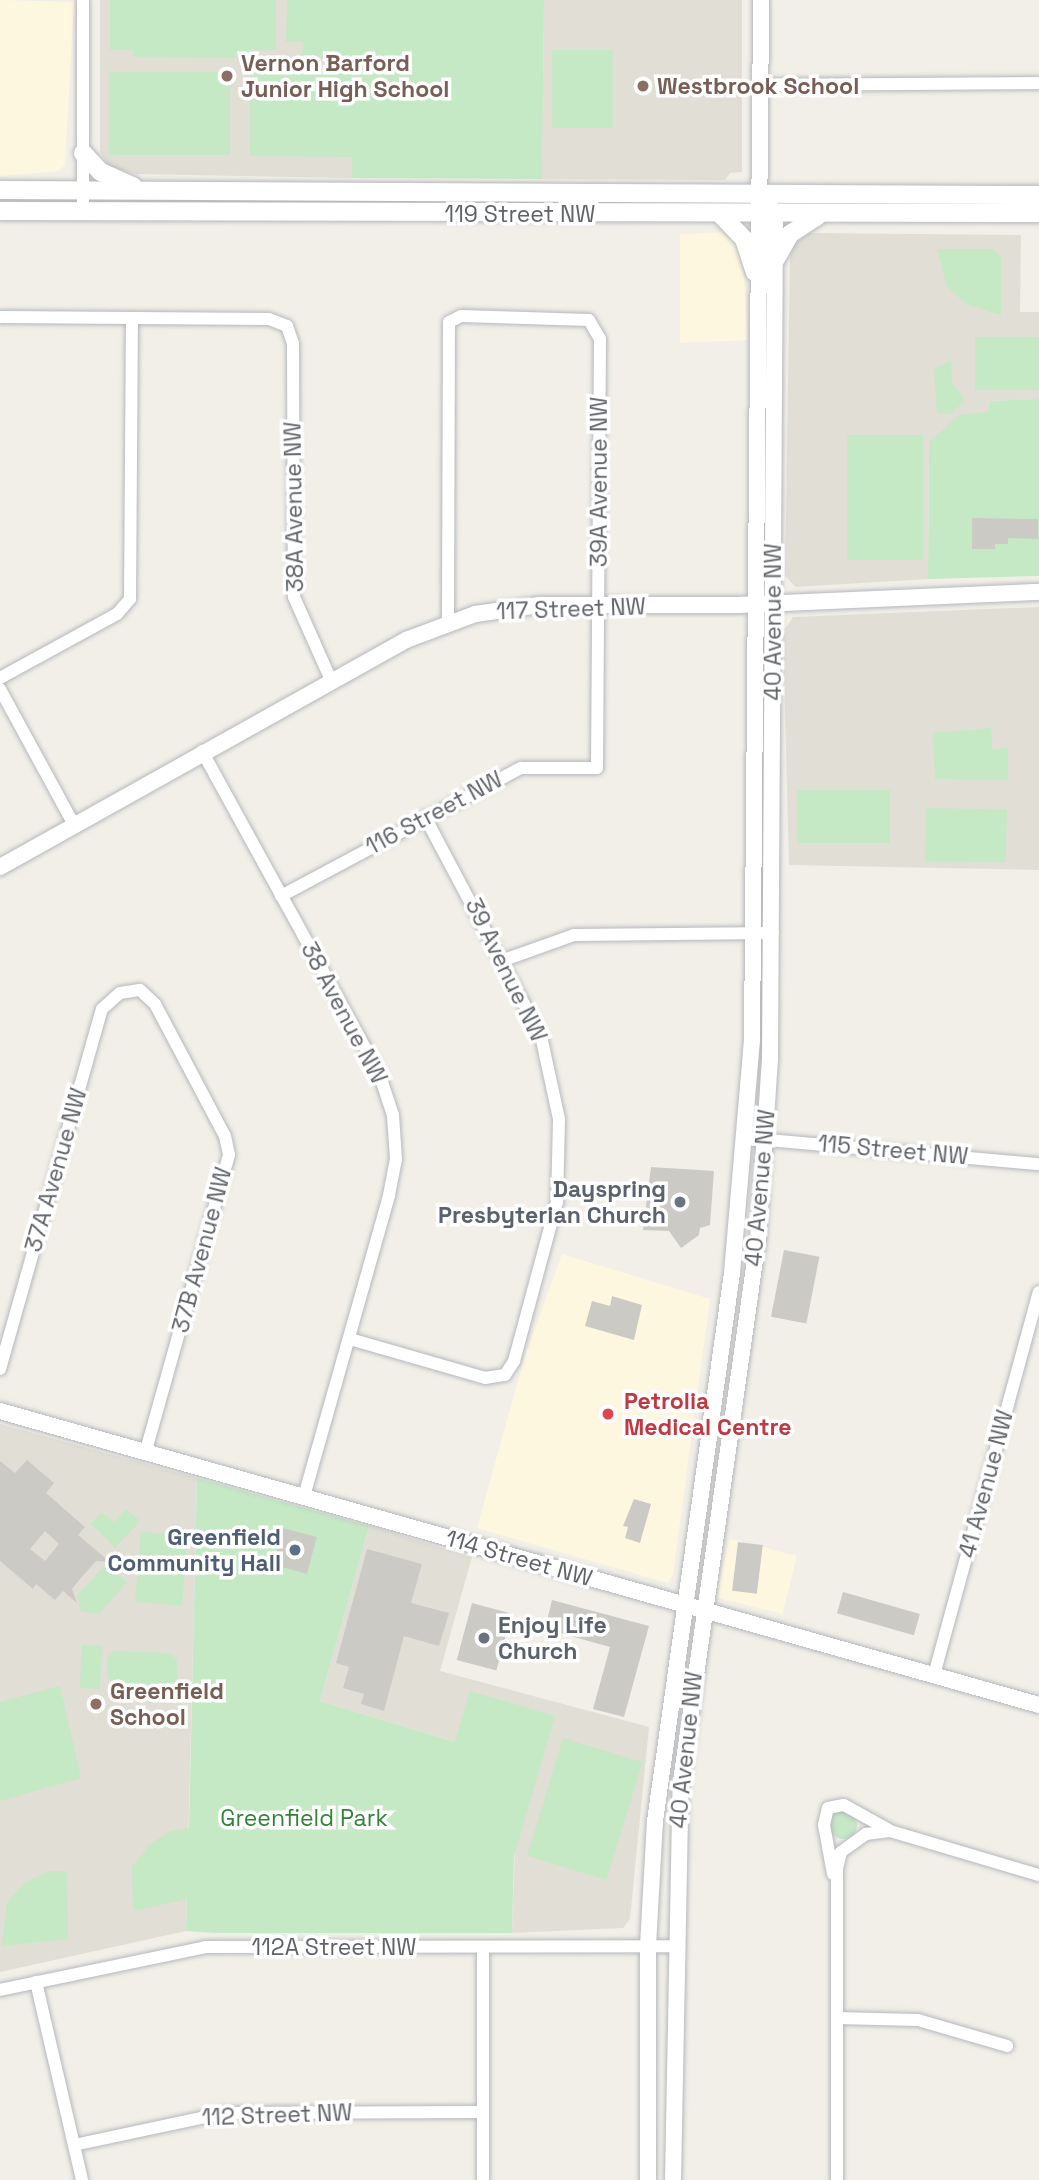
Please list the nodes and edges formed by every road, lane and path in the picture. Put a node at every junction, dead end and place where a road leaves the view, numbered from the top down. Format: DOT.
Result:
graph roads {
  1 [pos="83,0"];
  2 [pos="761,0"];
  3 [pos="1039,83"];
  4 [pos="762,85"];
  5 [pos="83,153"];
  6 [pos="0,190"];
  7 [pos="83,191"];
  8 [pos="146,191"];
  9 [pos="763,194"];
  10 [pos="1039,195"];
  11 [pos="0,211"];
  12 [pos="82,212"];
  13 [pos="1039,213"];
  14 [pos="721,215"];
  15 [pos="756,215"];
  16 [pos="775,215"];
  17 [pos="818,216"];
  18 [pos="774,262"];
  19 [pos="755,272"];
  20 [pos="0,317"];
  21 [pos="132,318"];
  22 [pos="1039,592"];
  23 [pos="772,603"];
  24 [pos="754,604"];
  25 [pos="599,605"];
  26 [pos="448,622"];
  27 [pos="0,678"];
  28 [pos="331,680"];
  29 [pos="0,689"];
  30 [pos="202,751"];
  31 [pos="597,768"];
  32 [pos="425,817"];
  33 [pos="73,823"];
  34 [pos="0,867"];
  35 [pos="281,896"];
  36 [pos="773,933"];
  37 [pos="754,934"];
  38 [pos="504,960"];
  39 [pos="134,989"];
  40 [pos="746,1138"];
  41 [pos="766,1140"];
  42 [pos="1039,1164"];
  43 [pos="1039,1292"];
  44 [pos="350,1339"];
  45 [pos="0,1369"];
  46 [pos="0,1410"];
  47 [pos="145,1453"];
  48 [pos="304,1497"];
  49 [pos="681,1604"];
  50 [pos="704,1610"];
  51 [pos="934,1675"];
  52 [pos="1039,1705"];
  53 [pos="890,1830"];
  54 [pos="1039,1875"];
  55 [pos="837,1888"];
  56 [pos="648,1946"];
  57 [pos="673,1946"];
  58 [pos="483,1947"];
  59 [pos="36,1982"];
  60 [pos="0,1990"];
  61 [pos="837,2018"];
  62 [pos="1007,2046"];
  63 [pos="483,2112"];
  64 [pos="74,2145"];
  65 [pos="82,2180"];
  66 [pos="483,2180"];
  67 [pos="648,2180"];
  68 [pos="673,2180"];
  69 [pos="837,2180"];
  1 -- 5 [label="street"];
  2 -- 4 [label="street, 40 Avenue NW"];
  3 -- 4 [label="street"];
  4 -- 9 [label="street, 40 Avenue NW"];
  5 -- 7 [label="street"];
  5 -- 8 [label="main road"];
  6 -- 7 [label="main road, 119 Street NW"];
  7 -- 8 [label="main road, 119 Street NW"];
  7 -- 12 [label="street"];
  8 -- 9 [label="main road, 119 Street NW"];
  9 -- 10 [label="main road, 119 Street NW"];
  9 -- 15 [label="street, 40 Avenue NW"];
  9 -- 16 [label="street, 40 Avenue NW"];
  11 -- 12 [label="main road, 119 Street NW"];
  12 -- 14 [label="main road, 119 Street NW"];
  13 -- 17 [label="main road, 119 Street NW"];
  14 -- 15 [label="main road, 119 Street NW"];
  14 -- 19 [label="main road"];
  15 -- 16 [label="main road, 119 Street NW"];
  15 -- 19 [label="street, 40 Avenue NW"];
  16 -- 17 [label="main road, 119 Street NW"];
  16 -- 18 [label="street, 40 Avenue NW"];
  17 -- 18 [label="main road"];
  18 -- 23 [label="street, 40 Avenue NW"];
  19 -- 24 [label="street, 40 Avenue NW"];
  20 -- 21 [label="street"];
  21 -- 27 [label="street"];
  21 -- 28 [label="street, 38A Avenue NW"];
  22 -- 23 [label="street, 117 Street NW"];
  23 -- 24 [label="street, 117 Street NW"];
  23 -- 36 [label="street, 40 Avenue NW"];
  24 -- 25 [label="street, 117 Street NW"];
  24 -- 37 [label="street, 40 Avenue NW"];
  25 -- 26 [label="street, 117 Street NW"];
  25 -- 26 [label="street, 39A Avenue NW"];
  25 -- 31 [label="street, 39A Avenue NW"];
  26 -- 28 [label="street, 117 Street NW"];
  28 -- 30 [label="street, 117 Street NW"];
  29 -- 33 [label="street"];
  30 -- 33 [label="street, 117 Street NW"];
  30 -- 35 [label="street, 38 Avenue NW"];
  31 -- 32 [label="street, 116 Street NW"];
  32 -- 35 [label="street, 116 Street NW"];
  32 -- 38 [label="street, 39 Avenue NW"];
  33 -- 34 [label="street, 117 Street NW"];
  35 -- 44 [label="street, 38 Avenue NW"];
  36 -- 37 [label="street"];
  36 -- 41 [label="street, 40 Avenue NW"];
  37 -- 38 [label="street"];
  37 -- 40 [label="street, 40 Avenue NW"];
  38 -- 44 [label="street, 39 Avenue NW"];
  39 -- 45 [label="street, 37A Avenue NW"];
  39 -- 47 [label="street, 37B Avenue NW"];
  40 -- 41 [label="street, 115 Street NW"];
  40 -- 49 [label="street, 40 Avenue NW"];
  41 -- 42 [label="street, 115 Street NW"];
  41 -- 50 [label="street, 40 Avenue NW"];
  43 -- 51 [label="street, 41 Avenue NW"];
  44 -- 48 [label="street, 38 Avenue NW"];
  46 -- 47 [label="street, 114 Street NW"];
  47 -- 48 [label="street, 114 Street NW"];
  48 -- 49 [label="street, 114 Street NW"];
  49 -- 50 [label="street, 114 Street NW"];
  49 -- 56 [label="street, 40 Avenue NW"];
  50 -- 51 [label="street, 114 Street NW"];
  50 -- 57 [label="street, 40 Avenue NW"];
  51 -- 52 [label="street, 114 Street NW"];
  53 -- 54 [label="street"];
  53 -- 55 [label="street"];
  53 -- 55 [label="street"];
  55 -- 61 [label="street"];
  56 -- 57 [label="street, 112A Street NW"];
  56 -- 58 [label="street, 112A Street NW"];
  56 -- 67 [label="street, 40 Avenue NW"];
  57 -- 68 [label="street, 40 Avenue NW"];
  58 -- 59 [label="street, 112A Street NW"];
  58 -- 63 [label="street"];
  59 -- 60 [label="street, 112A Street NW"];
  59 -- 64 [label="street"];
  61 -- 62 [label="street"];
  61 -- 69 [label="street"];
  63 -- 64 [label="street, 112 Street NW"];
  63 -- 66 [label="street"];
  64 -- 65 [label="street"];
}
